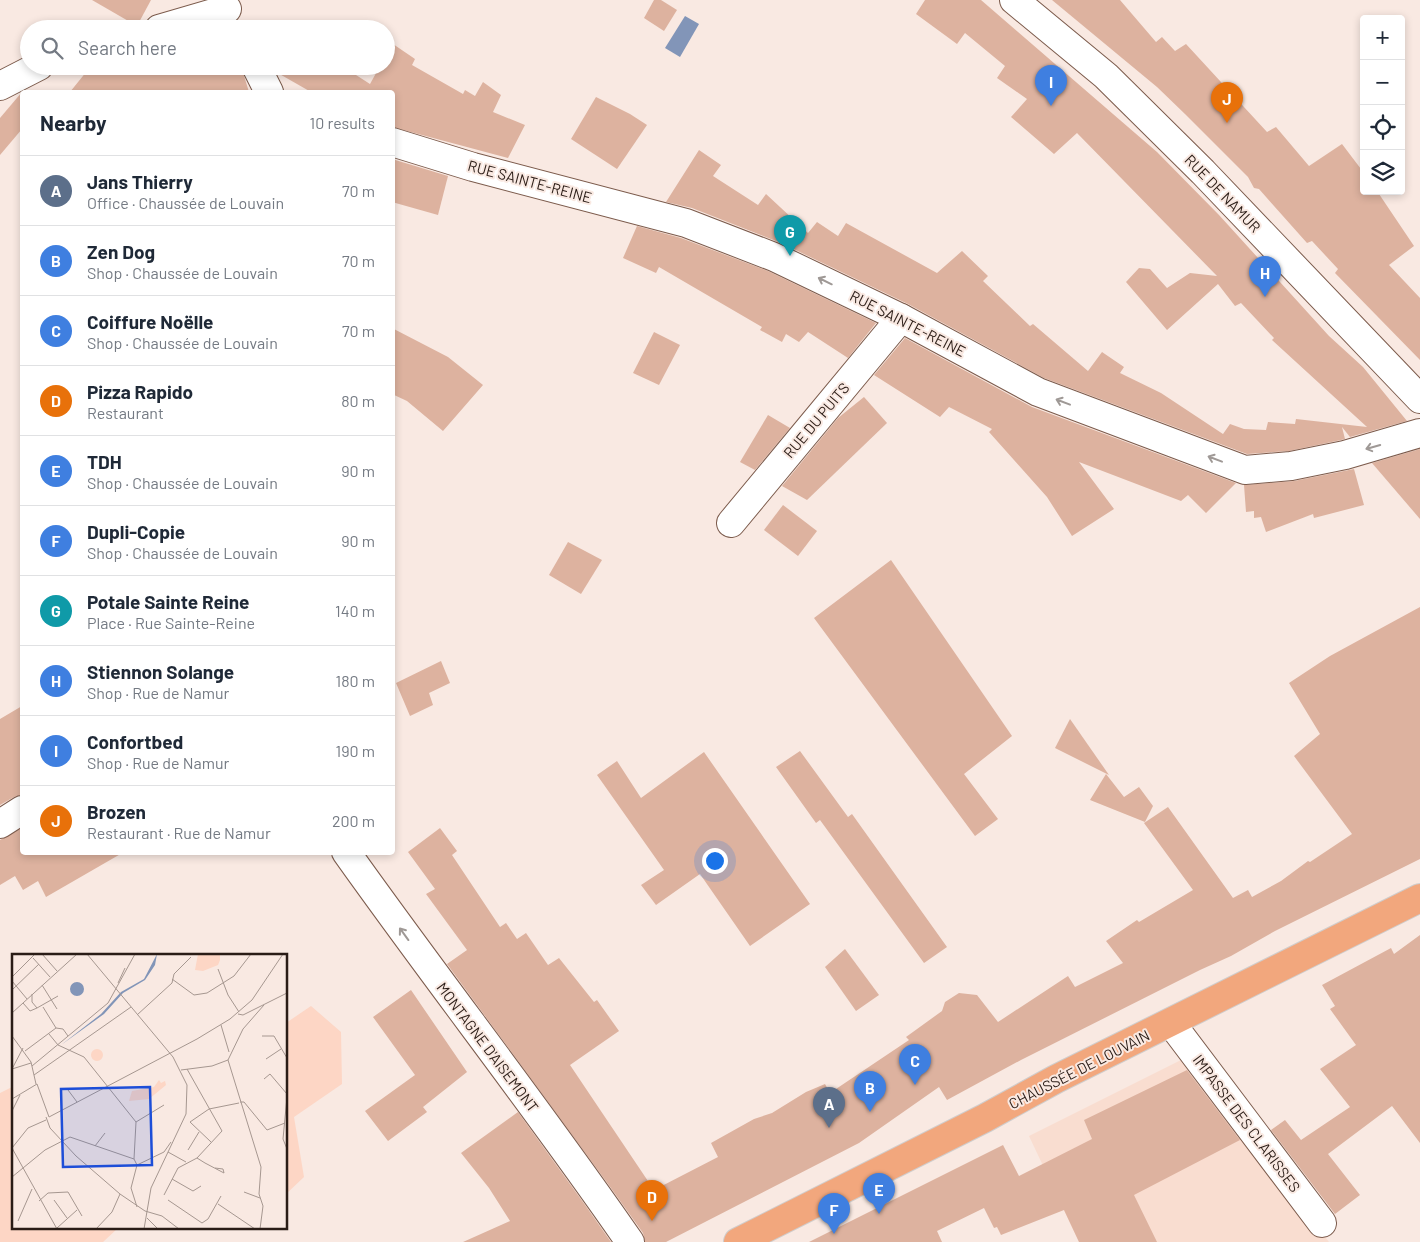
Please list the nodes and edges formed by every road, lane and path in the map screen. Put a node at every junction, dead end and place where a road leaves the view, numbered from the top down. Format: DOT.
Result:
graph roads {
  1 [pos="1014,0"];
  2 [pos="231,13"];
  3 [pos="200,20"];
  4 [pos="21,75"];
  5 [pos="260,75"];
  6 [pos="0,86"];
  7 [pos="268,90"];
  8 [pos="395,143"];
  9 [pos="901,318"];
  10 [pos="1420,399"];
  11 [pos="1420,433"];
  12 [pos="731,522"];
  13 [pos="20,811"];
  14 [pos="0,824"];
  15 [pos="348,855"];
  16 [pos="1420,898"];
  17 [pos="1171,1023"];
  18 [pos="1322,1223"];
  19 [pos="630,1242"];
  20 [pos="738,1242"];
  1 -- 10 [label="street, RUE DE NAMUR"];
  2 -- 3 [label="street"];
  4 -- 6 [label="street"];
  5 -- 7 [label="street"];
  9 -- 8 [label="street, RUE SAINTE-REINE, one-way"];
  11 -- 9 [label="street, RUE SAINTE-REINE, one-way"];
  9 -- 12 [label="street, RUE DU PUITS"];
  13 -- 14 [label="street"];
  19 -- 15 [label="street, MONTAGNE D'AISEMONT, one-way"];
  16 -- 17 [label="main road, CHAUSSÉE DE LOUVAIN"];
  17 -- 18 [label="street, IMPASSE DES CLARISSES"];
  17 -- 20 [label="main road, CHAUSSÉE DE LOUVAIN"];
}
